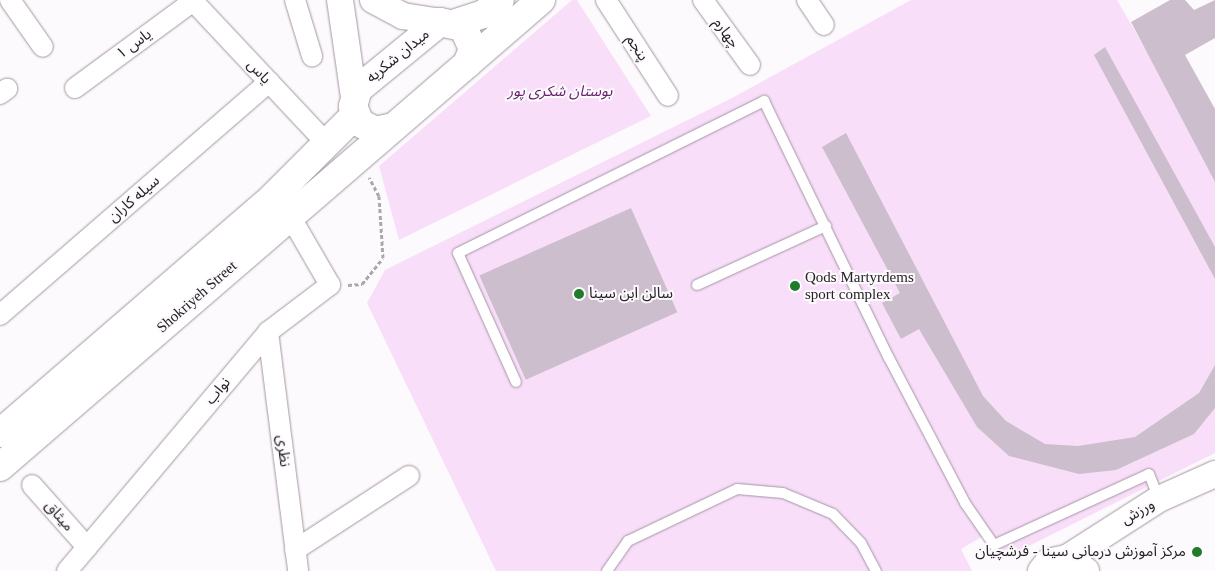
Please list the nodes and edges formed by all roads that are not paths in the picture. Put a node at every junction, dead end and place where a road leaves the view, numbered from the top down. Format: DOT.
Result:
graph roads {
  1 [pos="10,0"];
  2 [pos="193,0"];
  3 [pos="295,0"];
  4 [pos="340,0"];
  5 [pos="373,0"];
  6 [pos="500,0"];
  7 [pos="541,0"];
  8 [pos="606,0"];
  9 [pos="703,0"];
  10 [pos="807,0"];
  11 [pos="448,22"];
  12 [pos="824,25"];
  13 [pos="43,47"];
  14 [pos="312,56"];
  15 [pos="467,64"];
  16 [pos="750,66"];
  17 [pos="268,82"];
  18 [pos="76,88"];
  19 [pos="668,96"];
  20 [pos="354,106"];
  21 [pos="394,128"];
  22 [pos="327,144"];
  23 [pos="290,216"];
  24 [pos="826,226"];
  25 [pos="697,285"];
  26 [pos="0,315"];
  27 [pos="268,332"];
  28 [pos="516,382"];
  29 [pos="0,433"];
  30 [pos="0,468"];
  31 [pos="1215,474"];
  32 [pos="409,476"];
  33 [pos="32,485"];
  34 [pos="1160,500"];
  35 [pos="87,547"];
  36 [pos="295,550"];
  37 [pos="1076,565"];
  38 [pos="66,571"];
  39 [pos="298,571"];
  40 [pos="607,571"];
  41 [pos="876,571"];
  42 [pos="1040,571"];
  1 -- 13 [label="street"];
  2 -- 17 [label="street, یاس"];
  2 -- 18 [label="street, یاس ۱"];
  3 -- 14 [label="street"];
  4 -- 20 [label="street"];
  5 -- 11 [label="street"];
  6 -- 11 [label="main road"];
  7 -- 15 [label="main road"];
  8 -- 19 [label="street, پنجم"];
  9 -- 16 [label="street, چهارم"];
  10 -- 12 [label="street"];
  11 -- 15 [label="main road"];
  11 -- 20 [label="main road, میدان شکریه"];
  15 -- 21 [label="main road"];
  17 -- 22 [label="street, یاس"];
  17 -- 26 [label="street, سیله کاران"];
  20 -- 21 [label="main road"];
  20 -- 22 [label="main road, Shokriyeh Street"];
  21 -- 23 [label="main road, Shokriyeh Street"];
  22 -- 29 [label="main road, Shokriyeh Street"];
  23 -- 27 [label="street, نواب"];
  23 -- 30 [label="main road, Shokriyeh Street"];
  24 -- 25 [label="lane"];
  24 -- 28 [label="lane"];
  24 -- 34 [label="lane"];
  27 -- 35 [label="street, نواب"];
  27 -- 36 [label="street, نظری"];
  31 -- 34 [label="street, ورزش"];
  32 -- 36 [label="street"];
  33 -- 35 [label="street, میثاق"];
  34 -- 37 [label="street, ورزش"];
  35 -- 38 [label="street, نواب"];
  36 -- 39 [label="street, نظری"];
  37 -- 42 [label="street, ورزش"];
  40 -- 41 [label="lane"];
}
